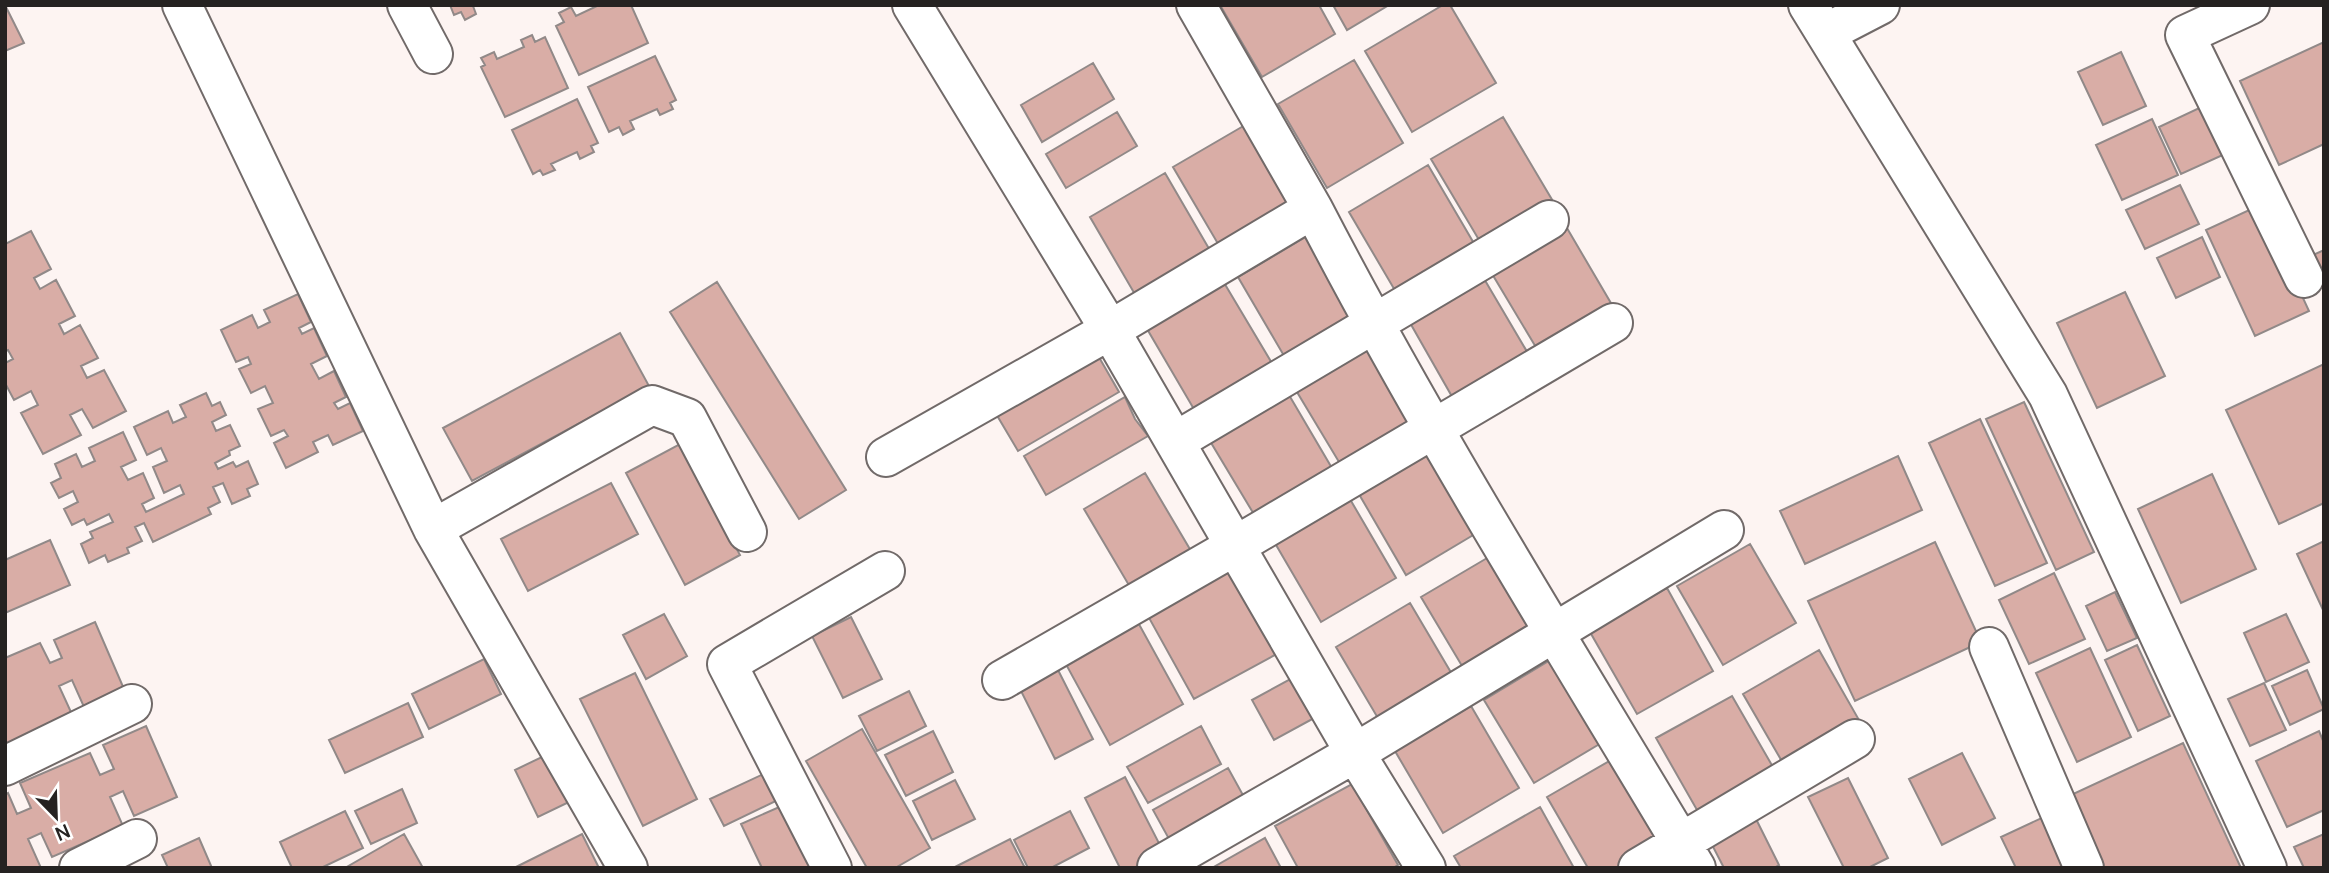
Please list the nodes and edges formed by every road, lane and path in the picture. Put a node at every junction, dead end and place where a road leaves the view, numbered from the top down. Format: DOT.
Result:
graph roads {
  1 [pos="182,5"];
  2 [pos="407,5"];
  3 [pos="912,5"];
  4 [pos="1196,5"];
  5 [pos="1880,5"];
  6 [pos="2250,5"];
  7 [pos="1817,19"];
  8 [pos="433,54"];
  9 [pos="1313,209"];
  10 [pos="1549,220"];
  11 [pos="2304,278"];
  12 [pos="1613,323"];
  13 [pos="1373,324"];
  14 [pos="1110,330"];
  15 [pos="1433,428"];
  16 [pos="1175,441"];
  17 [pos="886,457"];
  18 [pos="433,529"];
  19 [pos="1724,530"];
  20 [pos="747,532"];
  21 [pos="1235,546"];
  22 [pos="885,571"];
  23 [pos="1555,633"];
  24 [pos="1989,647"];
  25 [pos="1002,680"];
  26 [pos="132,704"];
  27 [pos="1855,739"];
  28 [pos="1355,753"];
  29 [pos="5,766"];
  30 [pos="137,839"];
  31 [pos="1688,855"];
  32 [pos="1157,867"];
  33 [pos="79,868"];
  34 [pos="628,868"];
  35 [pos="832,868"];
  36 [pos="1426,868"];
  37 [pos="1637,868"];
  38 [pos="2084,868"];
  39 [pos="2267,868"];
  1 -- 18 [label="street"];
  2 -- 8 [label="street"];
  3 -- 14 [label="street"];
  4 -- 9 [label="street"];
  5 -- 7 [label="street"];
  6 -- 11 [label="street"];
  7 -- 39 [label="street"];
  9 -- 13 [label="street"];
  9 -- 14 [label="street"];
  10 -- 13 [label="street"];
  12 -- 15 [label="street"];
  13 -- 15 [label="street"];
  13 -- 16 [label="street"];
  14 -- 16 [label="street"];
  14 -- 17 [label="street"];
  15 -- 21 [label="street"];
  15 -- 23 [label="street"];
  16 -- 21 [label="street"];
  18 -- 20 [label="street"];
  18 -- 34 [label="street"];
  19 -- 23 [label="street"];
  21 -- 25 [label="street"];
  21 -- 28 [label="street"];
  22 -- 35 [label="street"];
  23 -- 28 [label="street"];
  23 -- 31 [label="street"];
  24 -- 38 [label="street"];
  26 -- 29 [label="street"];
  27 -- 31 [label="street"];
  28 -- 32 [label="street"];
  28 -- 36 [label="street"];
  30 -- 33 [label="street"];
  31 -- 37 [label="street"];
}
